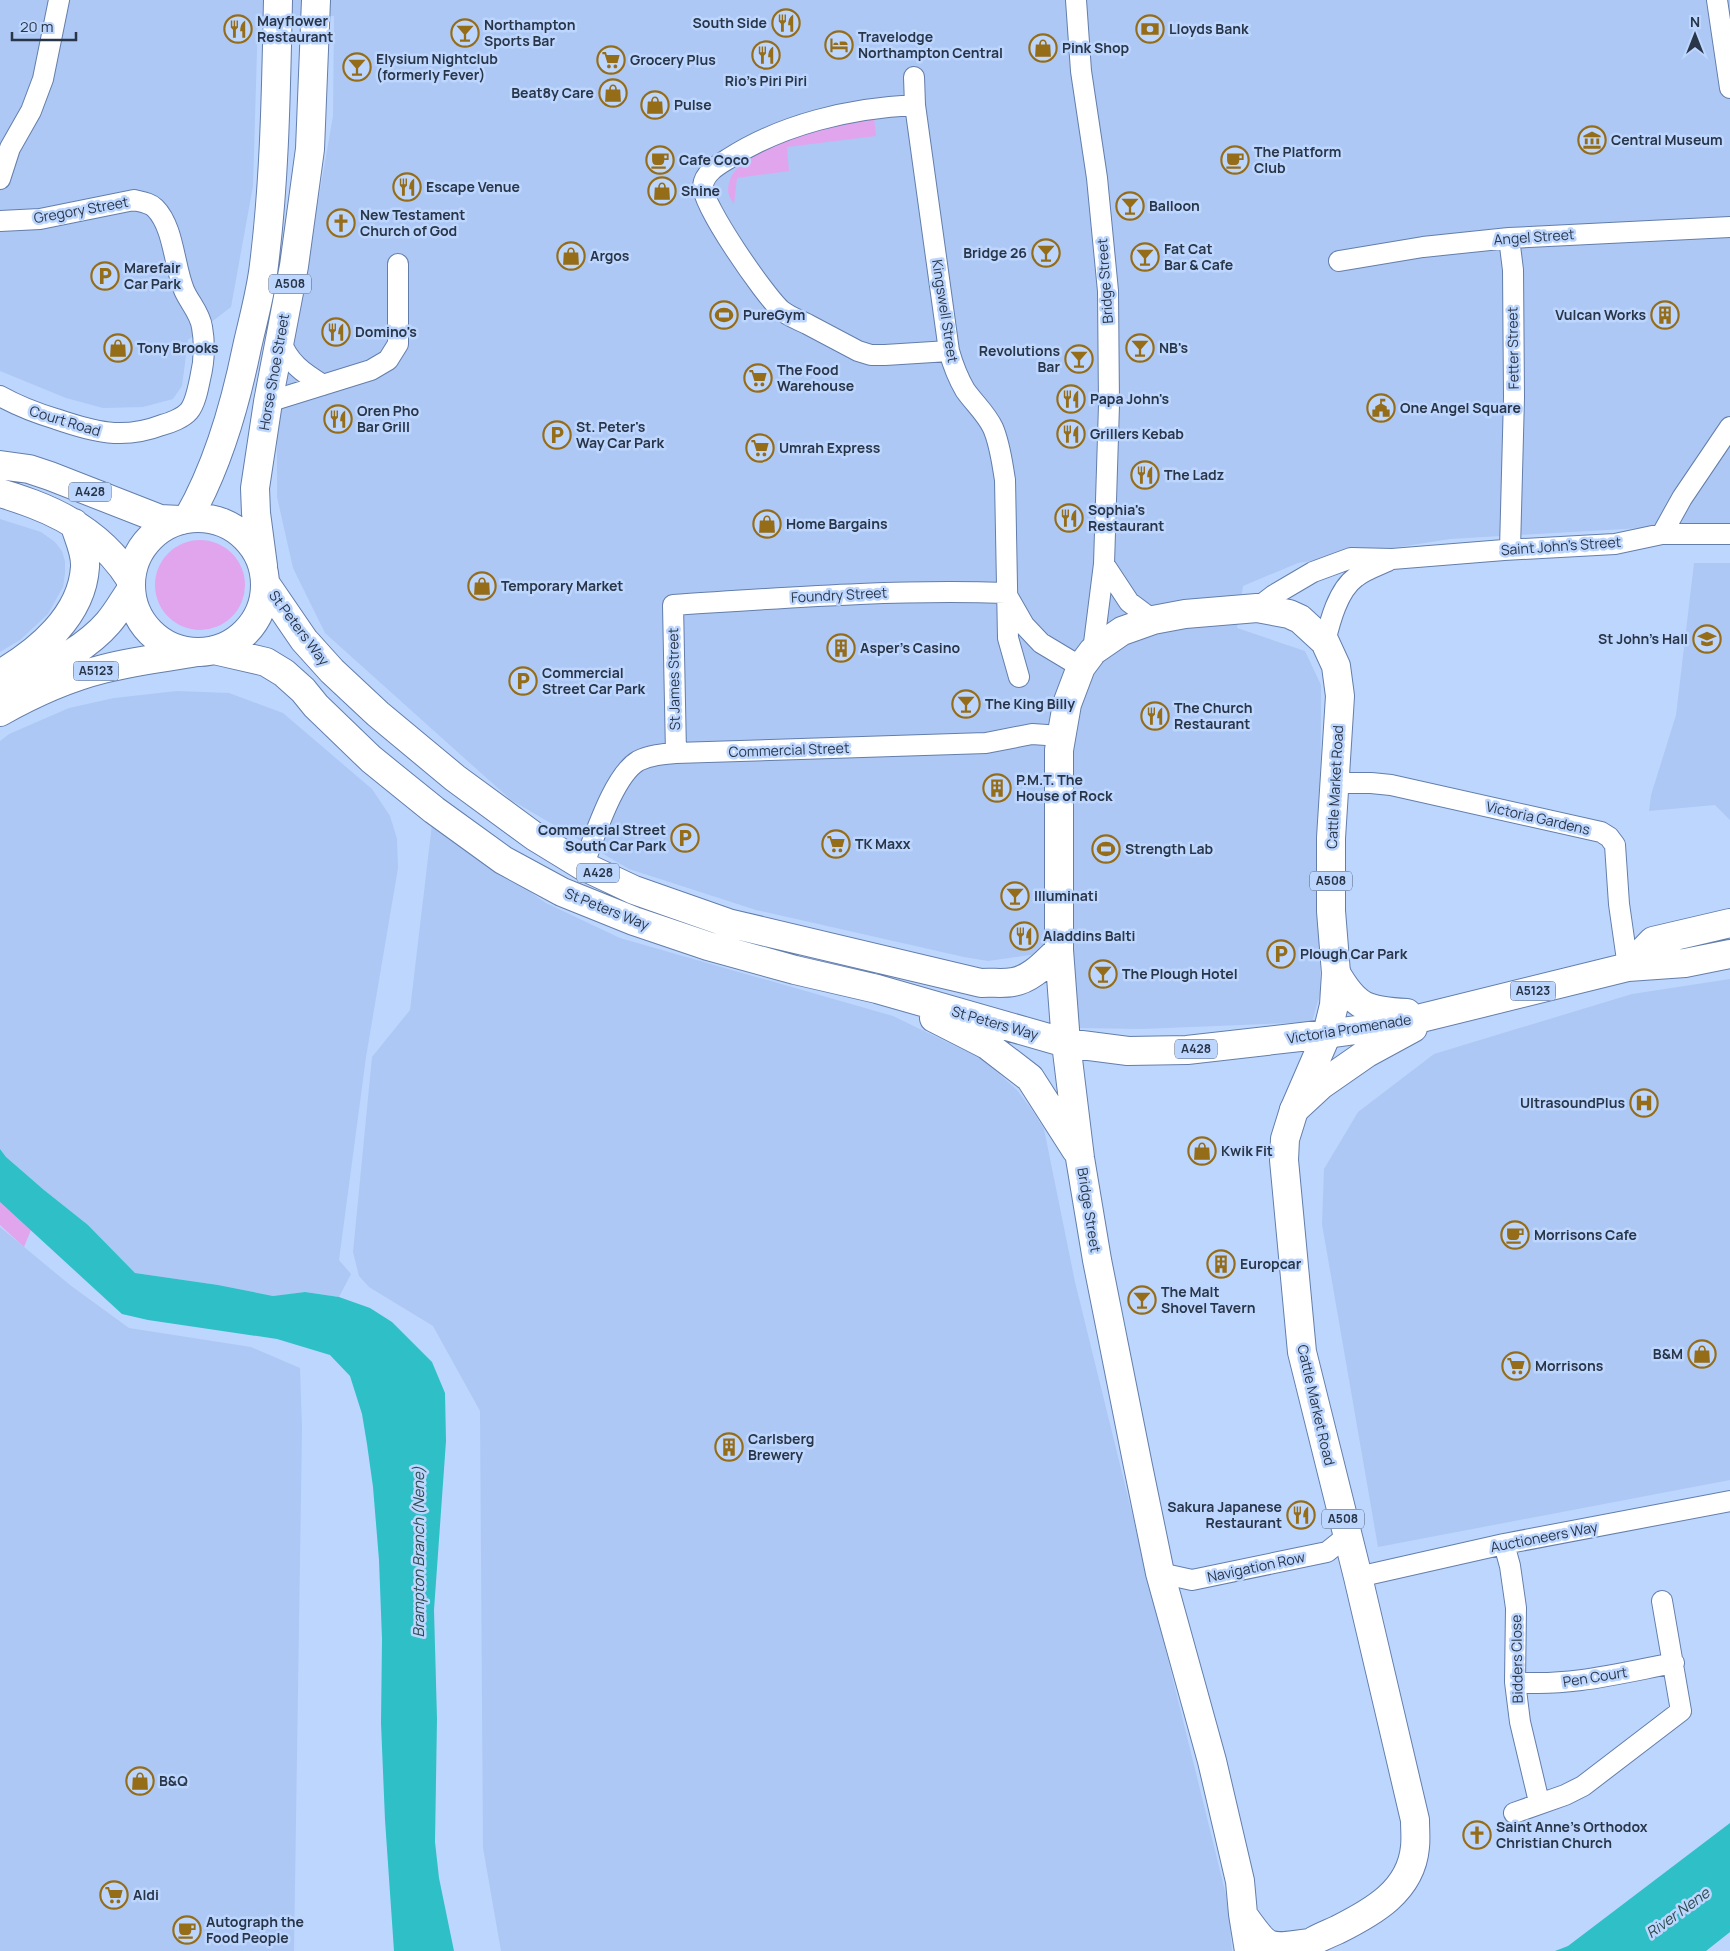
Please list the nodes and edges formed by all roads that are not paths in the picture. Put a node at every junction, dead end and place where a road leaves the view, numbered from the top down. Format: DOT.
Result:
graph roads {
  1 [pos="59,0"];
  2 [pos="278,0"];
  3 [pos="316,0"];
  4 [pos="1076,0"];
  5 [pos="1717,0"];
  6 [pos="914,77"];
  7 [pos="1730,88"];
  8 [pos="915,105"];
  9 [pos="5,141"];
  10 [pos="0,179"];
  11 [pos="0,221"];
  12 [pos="1730,227"];
  13 [pos="1509,238"];
  14 [pos="1339,261"];
  15 [pos="398,264"];
  16 [pos="280,340"];
  17 [pos="949,351"];
  18 [pos="323,385"];
  19 [pos="0,396"];
  20 [pos="268,402"];
  21 [pos="189,411"];
  22 [pos="1730,428"];
  23 [pos="0,465"];
  24 [pos="0,494"];
  25 [pos="184,519"];
  26 [pos="74,523"];
  27 [pos="1662,534"];
  28 [pos="1730,534"];
  29 [pos="1510,549"];
  30 [pos="1392,559"];
  31 [pos="1104,564"];
  32 [pos="264,574"];
  33 [pos="130,585"];
  34 [pos="1006,593"];
  35 [pos="672,606"];
  36 [pos="1257,608"];
  37 [pos="1152,620"];
  38 [pos="1325,642"];
  39 [pos="206,651"];
  40 [pos="1087,659"];
  41 [pos="0,674"];
  42 [pos="1019,677"];
  43 [pos="0,694"];
  44 [pos="0,712"];
  45 [pos="1061,736"];
  46 [pos="676,753"];
  47 [pos="1334,783"];
  48 [pos="583,866"];
  49 [pos="1730,923"];
  50 [pos="1059,950"];
  51 [pos="1730,954"];
  52 [pos="1628,966"];
  53 [pos="1336,973"];
  54 [pos="877,989"];
  55 [pos="1438,1014"];
  56 [pos="1327,1034"];
  57 [pos="1066,1043"];
  58 [pos="1294,1110"];
  59 [pos="1080,1158"];
  60 [pos="1730,1500"];
  61 [pos="1347,1536"];
  62 [pos="1504,1544"];
  63 [pos="1160,1573"];
  64 [pos="1358,1577"];
  65 [pos="1662,1601"];
  66 [pos="1674,1663"];
  67 [pos="1515,1682"];
  68 [pos="1539,1802"];
  69 [pos="1514,1813"];
  70 [pos="1243,1914"];
  71 [pos="1305,1947"];
  72 [pos="1250,1951"];
  1 -- 9 [label="street"];
  2 -- 25 [label="main road, A508"];
  3 -- 16 [label="main road, Horse Shoe Street / A508"];
  4 -- 31 [label="street, Bridge Street"];
  5 -- 7 [label="street"];
  6 -- 8 [label="street, Kingswell Street"];
  8 -- 17 [label="street, Kingswell Street"];
  8 -- 17 [label="street"];
  9 -- 10 [label="street"];
  11 -- 21 [label="street, Gregory Street"];
  12 -- 13 [label="street, Angel Street"];
  13 -- 14 [label="street, Angel Street"];
  13 -- 29 [label="street, Fetter Street"];
  15 -- 18 [label="street"];
  16 -- 18 [label="street"];
  16 -- 20 [label="main road, Horse Shoe Street / A508"];
  17 -- 34 [label="street, Kingswell Street"];
  18 -- 20 [label="street"];
  19 -- 21 [label="street, Court Road"];
  20 -- 32 [label="main road, Horse Shoe Street / A508"];
  22 -- 27 [label="street"];
  23 -- 25 [label="main road, A428"];
  24 -- 26 [label="main road, A428"];
  25 -- 32 [label="main road"];
  25 -- 33 [label="main road"];
  26 -- 33 [label="main road, A428"];
  26 -- 41 [label="main road"];
  27 -- 28 [label="street, Saint John's Street"];
  27 -- 29 [label="street, Saint John's Street"];
  29 -- 30 [label="street, Saint John's Street"];
  30 -- 36 [label="street, Saint John's Street"];
  30 -- 38 [label="street, Saint John's Street"];
  31 -- 37 [label="street"];
  31 -- 40 [label="street, Bridge Street"];
  32 -- 39 [label="main road"];
  32 -- 48 [label="main road, St Peters Way / A428"];
  33 -- 39 [label="main road"];
  33 -- 43 [label="main road, A5123"];
  34 -- 35 [label="street, Foundry Street"];
  34 -- 40 [label="street, Kingswell Street"];
  34 -- 42 [label="street, Kingswell Street"];
  35 -- 46 [label="street, St James Street"];
  36 -- 37 [label="main road, A508"];
  36 -- 38 [label="main road, Cattle Market Road / A508"];
  37 -- 40 [label="main road, A508"];
  38 -- 47 [label="main road, Cattle Market Road / A508"];
  39 -- 44 [label="main road, A5123"];
  39 -- 54 [label="main road, St Peters Way / A428"];
  40 -- 45 [label="main road, Bridge Street / A508"];
  45 -- 46 [label="street, Commercial Street"];
  45 -- 50 [label="main road, Bridge Street / A508"];
  46 -- 48 [label="street, Commercial Street"];
  47 -- 52 [label="street, Victoria Gardens"];
  47 -- 53 [label="main road, Cattle Market Road / A508"];
  48 -- 50 [label="main road, St Peters Way / A428"];
  49 -- 52 [label="main road, Victoria Promenade / A5123"];
  50 -- 57 [label="main road, Bridge Street / A508"];
  51 -- 52 [label="main road, Victoria Promenade / A5123"];
  52 -- 55 [label="main road, Victoria Promenade / A5123"];
  53 -- 55 [label="main road, A5123"];
  53 -- 56 [label="main road, Cattle Market Road / A508"];
  54 -- 57 [label="main road, St Peters Way / A428"];
  54 -- 59 [label="main road"];
  55 -- 56 [label="main road, Victoria Promenade / A5123"];
  55 -- 58 [label="main road, A5123"];
  56 -- 57 [label="main road, Victoria Promenade / A428"];
  56 -- 58 [label="main road, Cattle Market Road / A508"];
  57 -- 59 [label="main road, Bridge Street / A508"];
  58 -- 61 [label="main road, Cattle Market Road / A508"];
  59 -- 63 [label="main road, Bridge Street / A508"];
  60 -- 62 [label="street, Auctioneers Way"];
  61 -- 63 [label="street, Navigation Row"];
  61 -- 64 [label="main road, Cattle Market Road / A508"];
  62 -- 64 [label="street, Auctioneers Way"];
  62 -- 67 [label="street, Bidders Close"];
  63 -- 70 [label="main road, A508"];
  64 -- 71 [label="main road, Cattle Market Road / A508"];
  65 -- 66 [label="street"];
  66 -- 67 [label="street, Pen Court"];
  66 -- 68 [label="street"];
  67 -- 68 [label="street, Bidders Close"];
  68 -- 69 [label="street"];
  70 -- 71 [label="main road, A508"];
  70 -- 72 [label="main road, A508"];
}
